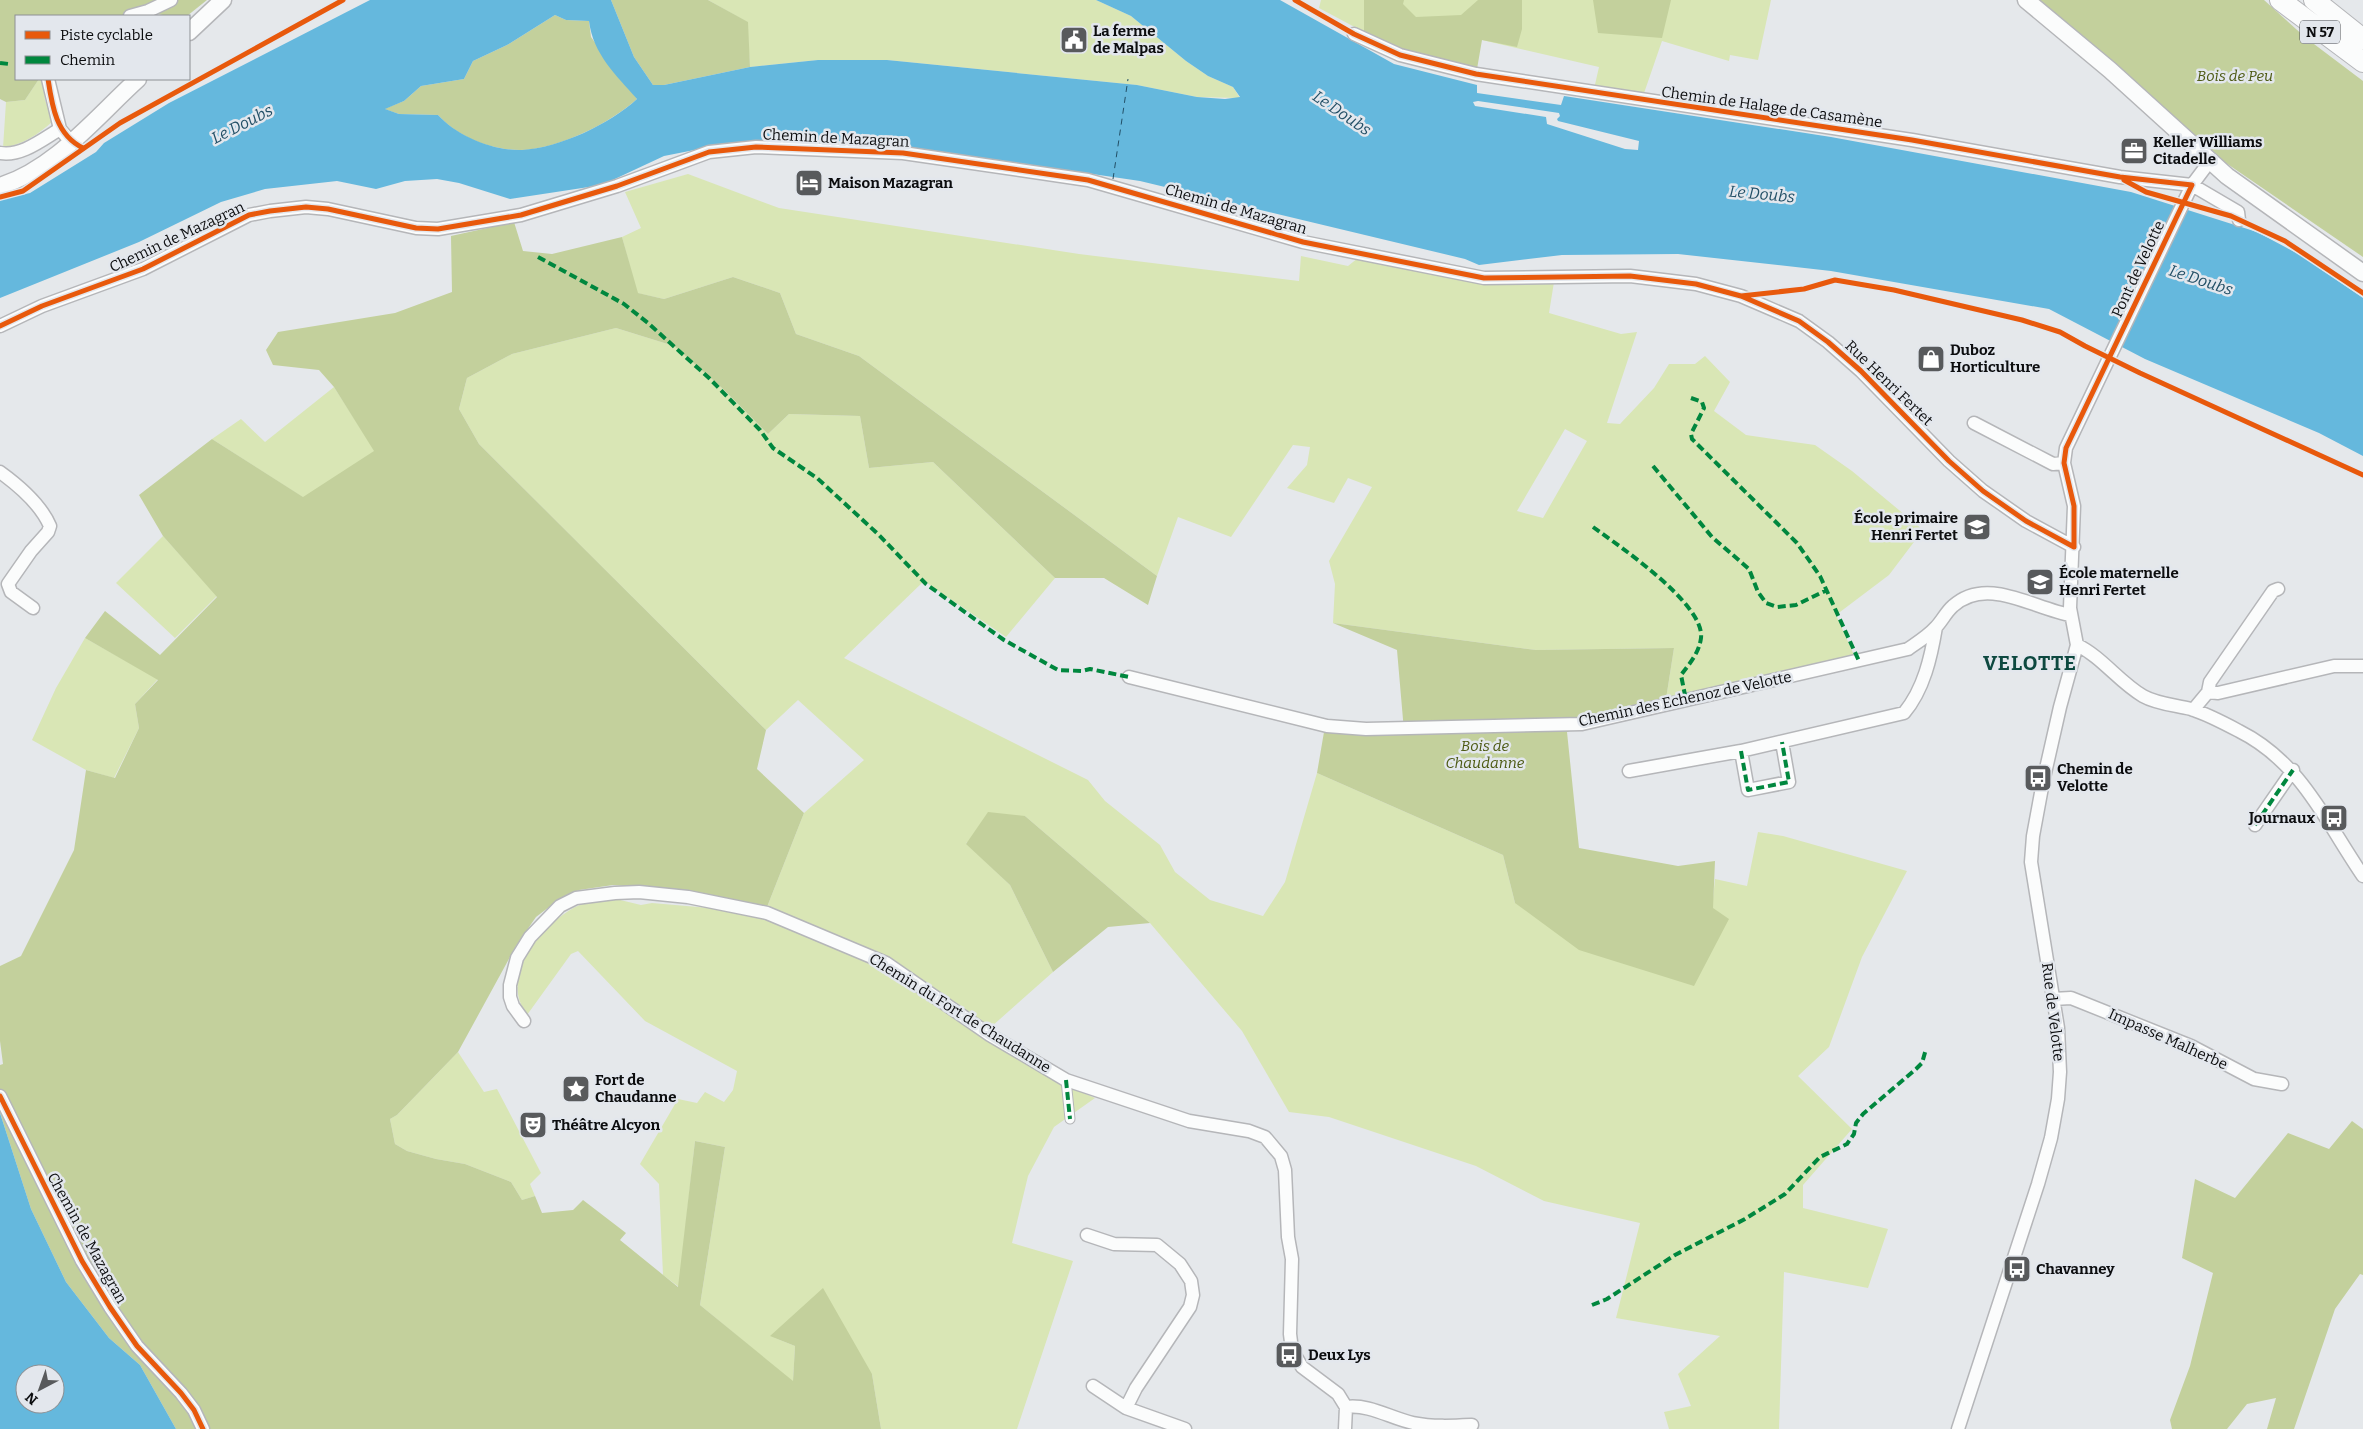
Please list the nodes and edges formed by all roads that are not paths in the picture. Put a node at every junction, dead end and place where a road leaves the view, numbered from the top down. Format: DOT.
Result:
graph roads {
  1 [pos="171,0"];
  2 [pos="223,0"];
  3 [pos="2026,0"];
  4 [pos="2280,0"];
  5 [pos="2314,0"];
  6 [pos="134,15"];
  7 [pos="190,31"];
  8 [pos="1354,34"];
  9 [pos="2363,39"];
  10 [pos="2363,62"];
  11 [pos="48,80"];
  12 [pos="137,80"];
  13 [pos="60,129"];
  14 [pos="70,142"];
  15 [pos="0,153"];
  16 [pos="2210,161"];
  17 [pos="2192,185"];
  18 [pos="0,186"];
  19 [pos="2239,220"];
  20 [pos="2363,273"];
  21 [pos="1574,276"];
  22 [pos="0,326"];
  23 [pos="1974,423"];
  24 [pos="2064,463"];
  25 [pos="0,472"];
  26 [pos="2074,547"];
  27 [pos="2278,589"];
  28 [pos="33,608"];
  29 [pos="2071,615"];
  30 [pos="1936,627"];
  31 [pos="2077,645"];
  32 [pos="2363,666"];
  33 [pos="1129,677"];
  34 [pos="2208,692"];
  35 [pos="2193,710"];
  36 [pos="1782,742"];
  37 [pos="1741,751"];
  38 [pos="1629,770"];
  39 [pos="2292,770"];
  40 [pos="2256,826"];
  41 [pos="2363,876"];
  42 [pos="2053,999"];
  43 [pos="524,1021"];
  44 [pos="1066,1080"];
  45 [pos="2282,1084"];
  46 [pos="0,1096"];
  47 [pos="1070,1119"];
  48 [pos="1087,1235"];
  49 [pos="1093,1386"];
  50 [pos="1346,1407"];
  51 [pos="1126,1408"];
  52 [pos="1472,1425"];
  53 [pos="203,1429"];
  54 [pos="1186,1429"];
  55 [pos="1345,1429"];
  56 [pos="1958,1429"];
  1 -- 6 [label="street"];
  2 -- 7 [label="main road"];
  3 -- 16 [label="main road"];
  4 -- 10 [label="highway, N 57"];
  5 -- 9 [label="highway, N 57"];
  8 -- 17 [label="street, Chemin de Halage de Casamène"];
  11 -- 13 [label="street"];
  12 -- 14 [label="main road"];
  13 -- 14 [label="street"];
  13 -- 15 [label="street"];
  14 -- 18 [label="main road"];
  16 -- 17 [label="street, Pont de Velotte"];
  16 -- 20 [label="main road"];
  17 -- 19 [label="street"];
  17 -- 24 [label="street, Pont de Velotte"];
  21 -- 22 [label="street, Chemin de Mazagran"];
  21 -- 26 [label="street, Rue Henri Fertet"];
  23 -- 24 [label="street"];
  24 -- 26 [label="street"];
  25 -- 28 [label="street"];
  26 -- 29 [label="street"];
  27 -- 34 [label="street"];
  29 -- 30 [label="street, Chemin des Echenoz de Velotte"];
  29 -- 31 [label="street"];
  30 -- 33 [label="street, Chemin des Echenoz de Velotte"];
  30 -- 36 [label="street"];
  31 -- 35 [label="street"];
  31 -- 42 [label="street, Rue de Velotte"];
  32 -- 34 [label="street"];
  34 -- 35 [label="street"];
  35 -- 39 [label="street"];
  36 -- 37 [label="street"];
  36 -- 37 [label="street"];
  37 -- 38 [label="street"];
  39 -- 40 [label="street"];
  39 -- 41 [label="street"];
  42 -- 45 [label="street, Impasse Malherbe"];
  42 -- 56 [label="street, Rue de Velotte"];
  43 -- 44 [label="street, Chemin du Fort de Chaudanne"];
  44 -- 47 [label="street"];
  44 -- 50 [label="street, Chemin du Fort de Chaudanne"];
  46 -- 53 [label="street, Chemin de Mazagran"];
  48 -- 51 [label="street"];
  49 -- 51 [label="street"];
  50 -- 52 [label="street"];
  50 -- 55 [label="street"];
  51 -- 54 [label="street"];
}
